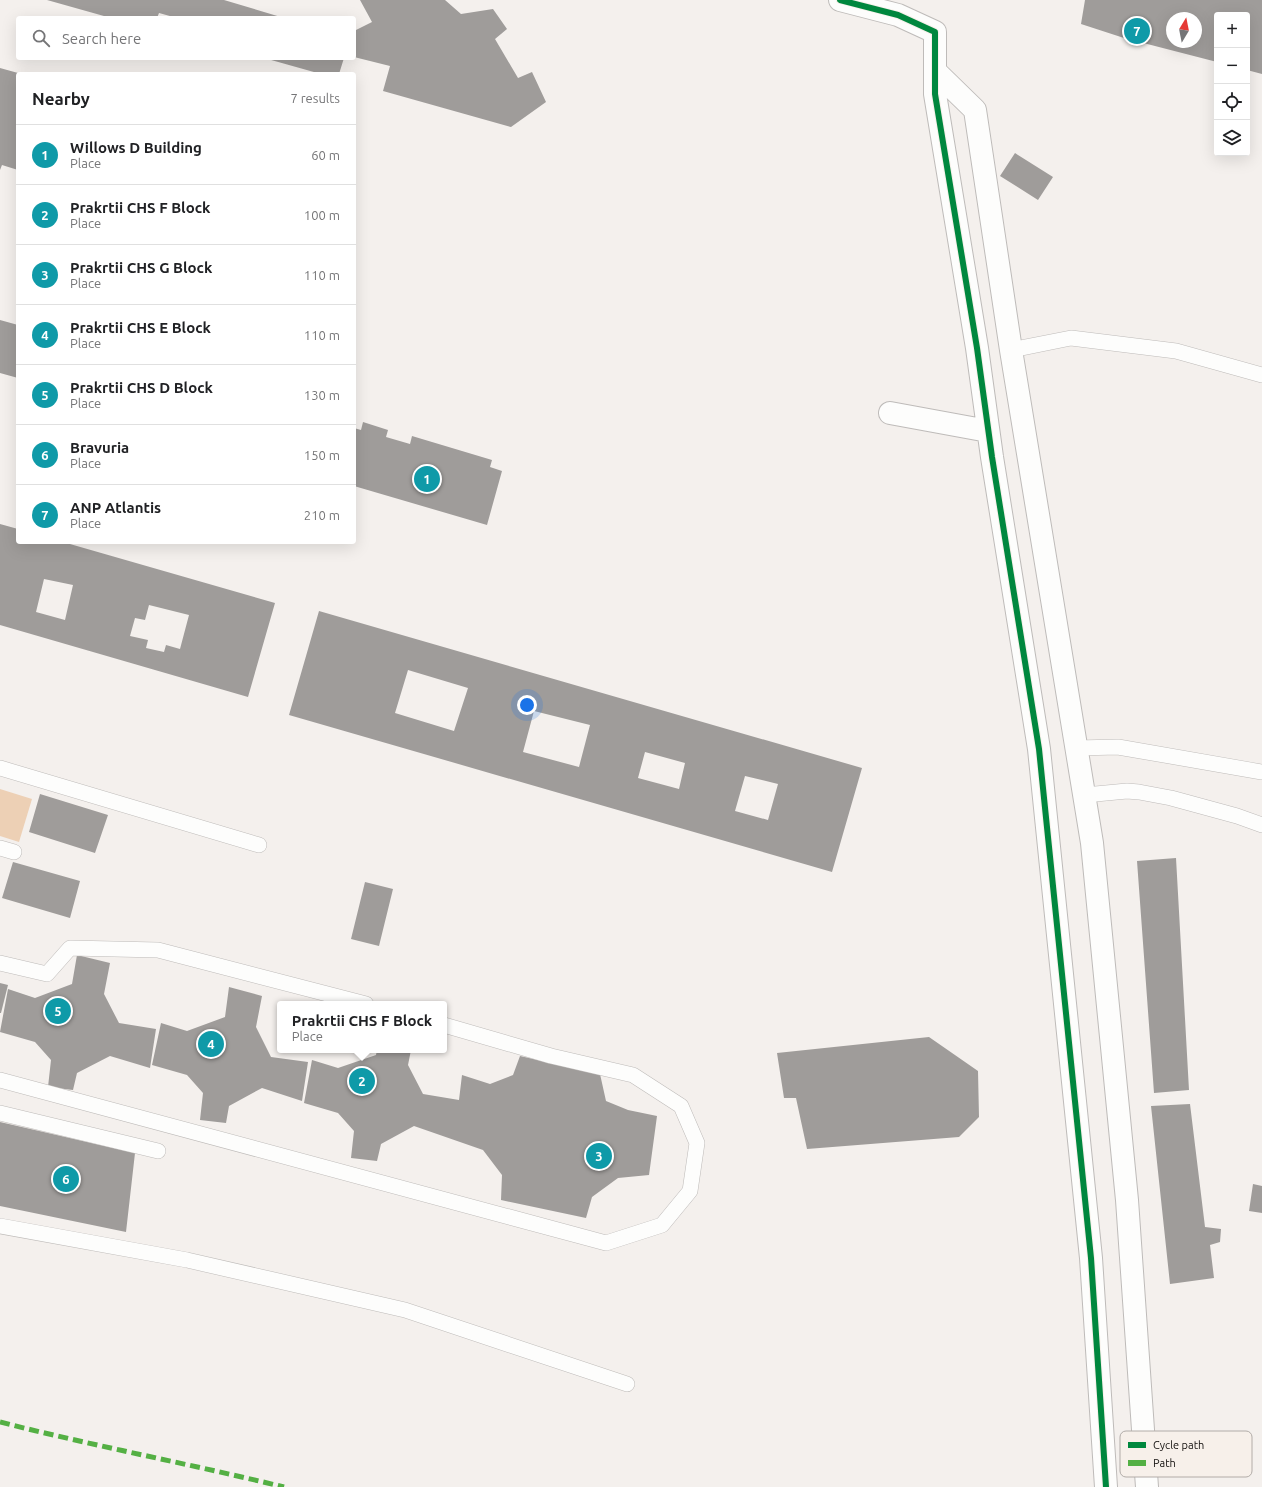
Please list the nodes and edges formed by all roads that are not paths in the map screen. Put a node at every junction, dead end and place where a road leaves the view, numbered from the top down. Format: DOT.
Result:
graph roads {
  1 [pos="840,0"];
  2 [pos="935,71"];
  3 [pos="1011,350"];
  4 [pos="1262,375"];
  5 [pos="890,413"];
  6 [pos="988,431"];
  7 [pos="1077,748"];
  8 [pos="0,768"];
  9 [pos="1262,772"];
  10 [pos="1085,795"];
  11 [pos="1262,825"];
  12 [pos="259,845"];
  13 [pos="0,963"];
  14 [pos="354,1001"];
  15 [pos="447,1026"];
  16 [pos="0,1080"];
  17 [pos="0,1113"];
  18 [pos="158,1151"];
  19 [pos="0,1226"];
  20 [pos="627,1384"];
  21 [pos="1142,1431"];
  22 [pos="1145,1477"];
  23 [pos="1106,1487"];
  24 [pos="1146,1487"];
  1 -- 2 [label="street"];
  2 -- 3 [label="street"];
  2 -- 6 [label="street"];
  3 -- 4 [label="lane"];
  3 -- 7 [label="street"];
  5 -- 6 [label="street"];
  6 -- 23 [label="street"];
  7 -- 9 [label="lane"];
  7 -- 10 [label="street"];
  8 -- 12 [label="lane"];
  10 -- 11 [label="lane"];
  10 -- 21 [label="street"];
  13 -- 14 [label="lane"];
  15 -- 16 [label="lane"];
  17 -- 18 [label="lane"];
  19 -- 20 [label="lane"];
  22 -- 24 [label="street"];
}
